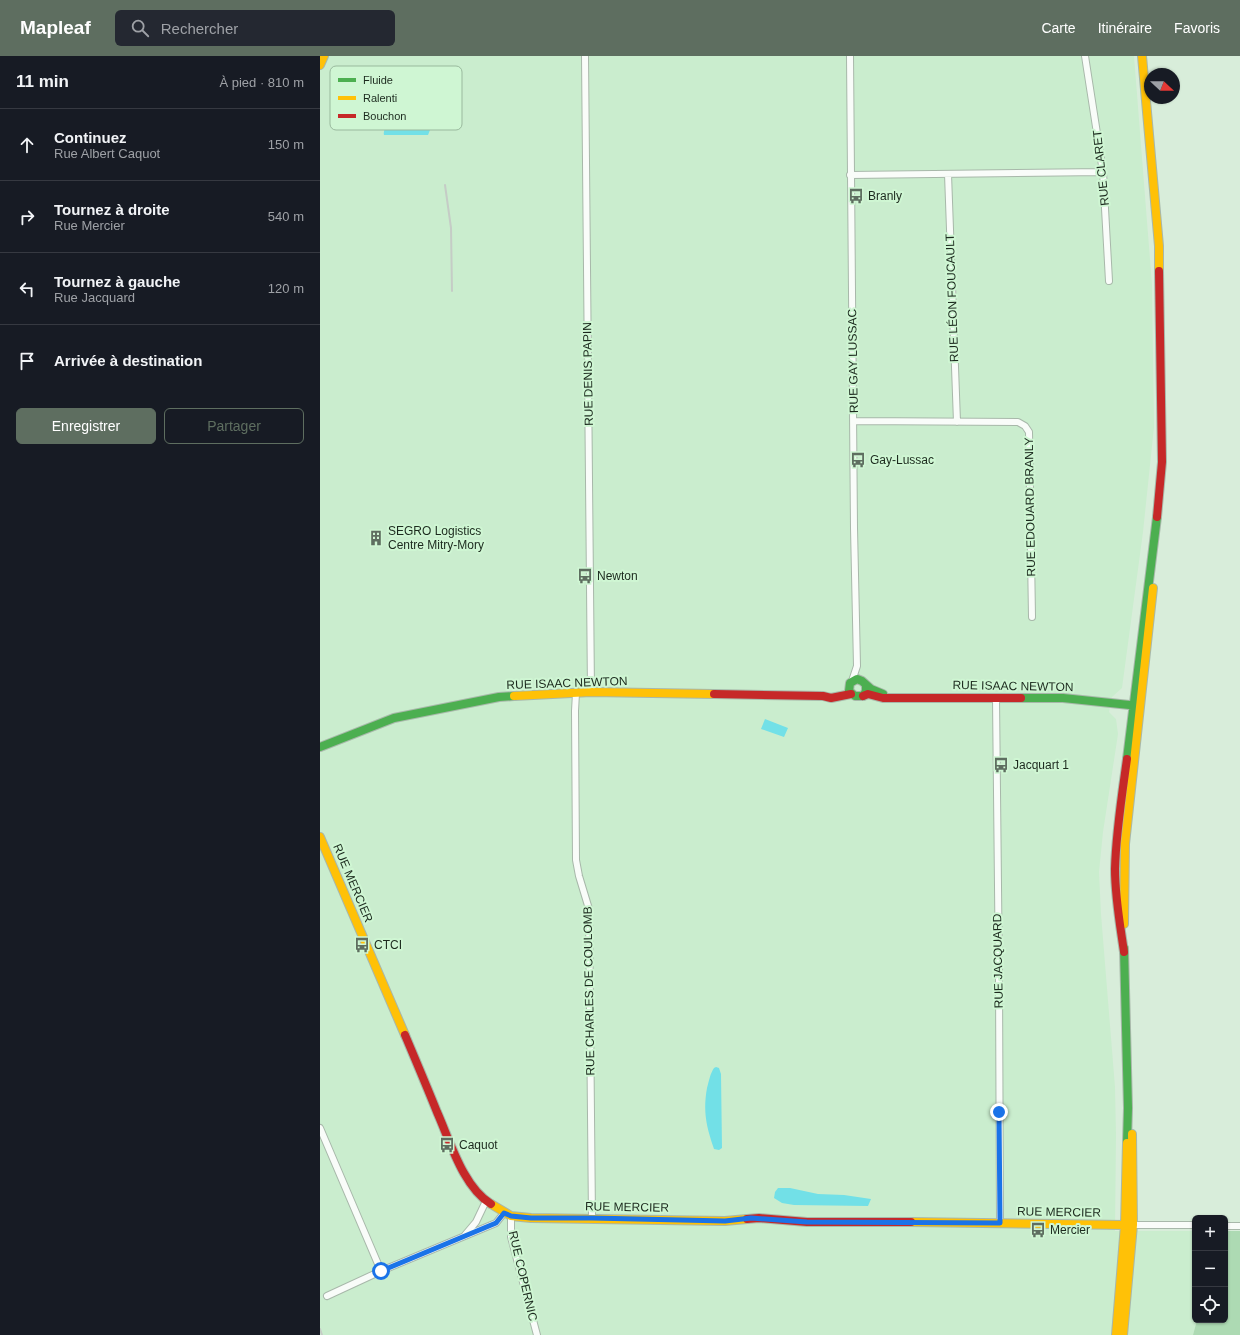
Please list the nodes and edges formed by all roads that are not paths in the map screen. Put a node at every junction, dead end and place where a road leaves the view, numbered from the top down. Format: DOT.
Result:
graph roads {
  1 [pos="324,56"];
  2 [pos="585,56"];
  3 [pos="850,56"];
  4 [pos="1085,56"];
  5 [pos="1142,56"];
  6 [pos="320,65"];
  7 [pos="1103,172"];
  8 [pos="948,174"];
  9 [pos="850,175"];
  10 [pos="1109,281"];
  11 [pos="854,422"];
  12 [pos="957,422"];
  13 [pos="1032,618"];
  14 [pos="857,666"];
  15 [pos="851,682"];
  16 [pos="864,683"];
  17 [pos="591,692"];
  18 [pos="576,693"];
  19 [pos="851,694"];
  20 [pos="823,696"];
  21 [pos="863,696"];
  22 [pos="892,697"];
  23 [pos="996,698"];
  24 [pos="1137,706"];
  25 [pos="320,748"];
  26 [pos="320,837"];
  27 [pos="320,1128"];
  28 [pos="486,1201"];
  29 [pos="507,1215"];
  30 [pos="592,1218"];
  31 [pos="1000,1223"];
  32 [pos="1129,1225"];
  33 [pos="1192,1226"];
  34 [pos="1228,1226"];
  35 [pos="1240,1226"];
  36 [pos="464,1237"];
  37 [pos="381,1271"];
  38 [pos="327,1296"];
  39 [pos="537,1335"];
  40 [pos="1116,1335"];
  41 [pos="1123,1335"];
  1 -- 6 [label="street"];
  2 -- 17 [label="street, RUE DENIS PAPIN"];
  3 -- 9 [label="street, RUE GAY LUSSAC"];
  4 -- 7 [label="street, RUE CLARET"];
  5 -- 24 [label="street"];
  7 -- 8 [label="street"];
  7 -- 10 [label="street, RUE CLARET"];
  8 -- 9 [label="street"];
  8 -- 12 [label="street, RUE LÉON FOUCAULT"];
  9 -- 11 [label="street, RUE GAY LUSSAC"];
  11 -- 12 [label="street, RUE EDOUARD BRANLY"];
  11 -- 14 [label="street, RUE GAY LUSSAC"];
  12 -- 13 [label="street, RUE EDOUARD BRANLY"];
  14 -- 15 [label="street, RUE GAY LUSSAC"];
  14 -- 16 [label="street, RUE GAY LUSSAC"];
  15 -- 16 [label="street"];
  15 -- 19 [label="street"];
  15 -- 20 [label="street, RUE ISAAC NEWTON"];
  16 -- 21 [label="street"];
  16 -- 22 [label="street, RUE ISAAC NEWTON"];
  17 -- 18 [label="street, RUE ISAAC NEWTON"];
  17 -- 20 [label="street, RUE ISAAC NEWTON"];
  18 -- 25 [label="street, RUE ISAAC NEWTON"];
  18 -- 30 [label="street, RUE CHARLES DE COULOMB"];
  19 -- 20 [label="street, RUE ISAAC NEWTON"];
  19 -- 21 [label="street"];
  21 -- 22 [label="street, RUE ISAAC NEWTON"];
  22 -- 23 [label="street, RUE ISAAC NEWTON"];
  23 -- 24 [label="street, RUE ISAAC NEWTON"];
  23 -- 31 [label="street, RUE JACQUARD"];
  24 -- 32 [label="street"];
  26 -- 28 [label="street, RUE MERCIER"];
  27 -- 37 [label="street"];
  28 -- 29 [label="street, RUE MERCIER"];
  28 -- 36 [label="street"];
  29 -- 30 [label="street, RUE MERCIER"];
  29 -- 36 [label="street"];
  29 -- 39 [label="street, RUE COPERNIC"];
  30 -- 31 [label="street, RUE MERCIER"];
  31 -- 32 [label="street, RUE MERCIER"];
  32 -- 33 [label="street"];
  32 -- 40 [label="street"];
  32 -- 41 [label="street"];
  34 -- 35 [label="street"];
  36 -- 37 [label="street"];
  37 -- 38 [label="street"];
}
